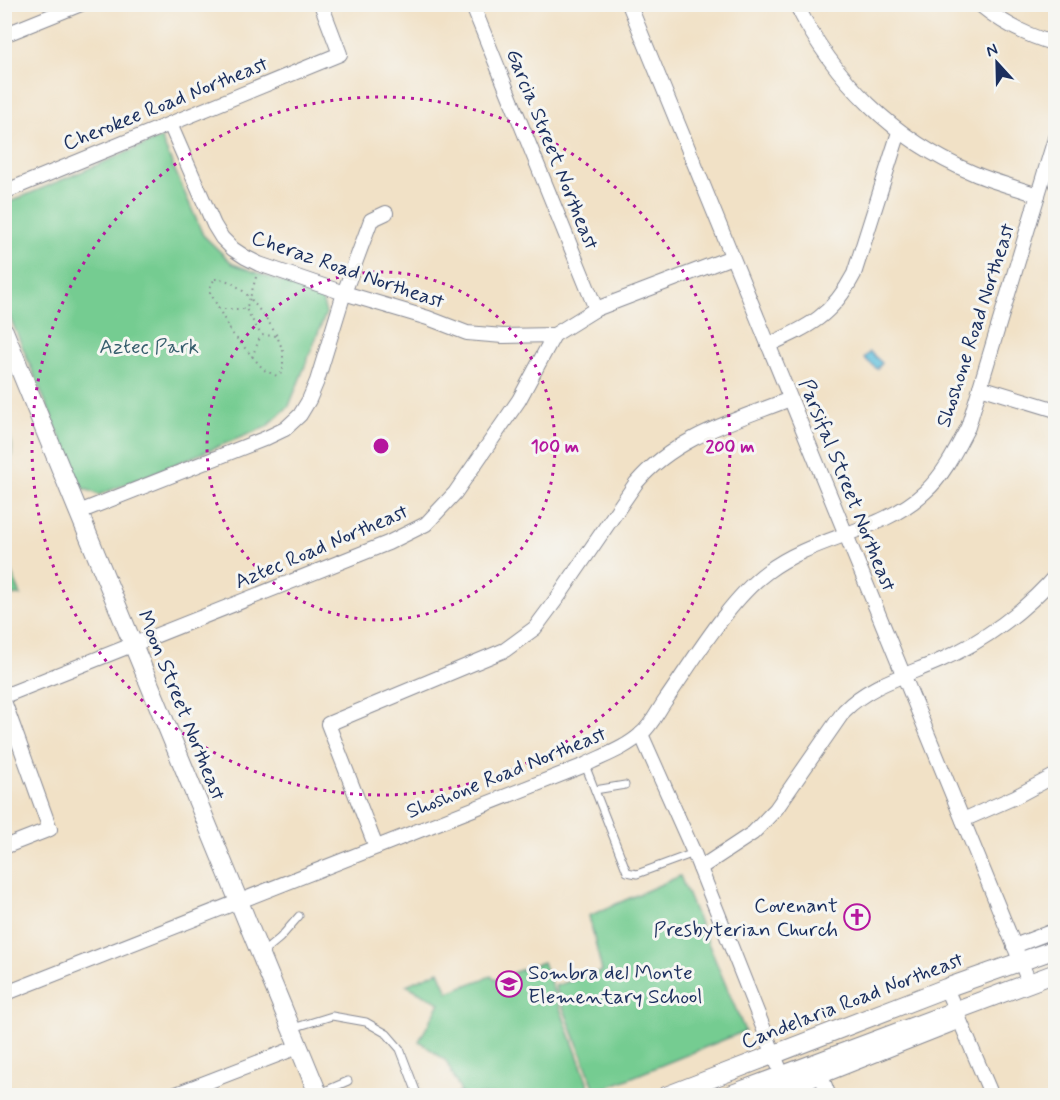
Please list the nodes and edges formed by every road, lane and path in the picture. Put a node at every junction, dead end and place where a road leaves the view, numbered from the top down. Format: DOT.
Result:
graph roads {
  1 [pos="81,4"];
  2 [pos="321,4"];
  3 [pos="472,4"];
  4 [pos="629,4"];
  5 [pos="796,4"];
  6 [pos="979,4"];
  7 [pos="4,35"];
  8 [pos="1056,44"];
  9 [pos="170,124"];
  10 [pos="899,132"];
  11 [pos="1056,135"];
  12 [pos="4,192"];
  13 [pos="1038,195"];
  14 [pos="386,213"];
  15 [pos="732,257"];
  16 [pos="257,273"];
  17 [pos="344,293"];
  18 [pos="250,298"];
  19 [pos="218,309"];
  20 [pos="246,309"];
  21 [pos="596,309"];
  22 [pos="4,331"];
  23 [pos="261,335"];
  24 [pos="554,335"];
  25 [pos="277,336"];
  26 [pos="768,345"];
  27 [pos="8,350"];
  28 [pos="252,357"];
  29 [pos="980,387"];
  30 [pos="790,399"];
  31 [pos="1056,410"];
  32 [pos="79,512"];
  33 [pos="846,534"];
  34 [pos="1056,575"];
  35 [pos="133,646"];
  36 [pos="903,676"];
  37 [pos="4,696"];
  38 [pos="4,701"];
  39 [pos="641,734"];
  40 [pos="585,765"];
  41 [pos="1056,775"];
  42 [pos="625,785"];
  43 [pos="595,790"];
  44 [pos="963,820"];
  45 [pos="4,847"];
  46 [pos="376,848"];
  47 [pos="694,853"];
  48 [pos="700,868"];
  49 [pos="239,903"];
  50 [pos="299,916"];
  51 [pos="1056,930"];
  52 [pos="1056,949"];
  53 [pos="1018,954"];
  54 [pos="261,955"];
  55 [pos="1056,973"];
  56 [pos="1029,982"];
  57 [pos="946,988"];
  58 [pos="4,994"];
  59 [pos="958,1015"];
  60 [pos="291,1029"];
  61 [pos="298,1047"];
  62 [pos="774,1054"];
  63 [pos="782,1075"];
  64 [pos="821,1076"];
  65 [pos="348,1081"];
  66 [pos="171,1095"];
  67 [pos="319,1095"];
  68 [pos="418,1095"];
  69 [pos="666,1095"];
  70 [pos="727,1095"];
  71 [pos="771,1095"];
  72 [pos="829,1095"];
  73 [pos="992,1095"];
  1 -- 7 [label="street"];
  2 -- 9 [label="street, Cherokee Road Northeast"];
  3 -- 21 [label="street, Garcia Street Northeast"];
  4 -- 15 [label="street, Parsifal Street Northeast"];
  5 -- 10 [label="street"];
  6 -- 8 [label="street"];
  9 -- 12 [label="street, Cherokee Road Northeast"];
  9 -- 17 [label="street, Cheraz Road Northeast"];
  10 -- 13 [label="street"];
  10 -- 26 [label="street"];
  11 -- 13 [label="street, Shoshone Road Northeast"];
  13 -- 29 [label="street, Shoshone Road Northeast"];
  14 -- 17 [label="street"];
  15 -- 21 [label="street, Aztec Road Northeast"];
  15 -- 26 [label="street, Parsifal Street Northeast"];
  16 -- 18 [label="path"];
  17 -- 24 [label="street, Cheraz Road Northeast"];
  17 -- 32 [label="street"];
  18 -- 19 [label="path"];
  18 -- 20 [label="path"];
  18 -- 25 [label="path"];
  19 -- 20 [label="path"];
  19 -- 28 [label="path"];
  20 -- 23 [label="path"];
  21 -- 24 [label="street, Aztec Road Northeast"];
  22 -- 27 [label="street, Moon Street Northeast"];
  23 -- 25 [label="path"];
  23 -- 28 [label="path"];
  24 -- 35 [label="street, Aztec Road Northeast"];
  25 -- 28 [label="path"];
  26 -- 30 [label="street, Parsifal Street Northeast"];
  27 -- 32 [label="street, Moon Street Northeast"];
  29 -- 31 [label="street"];
  29 -- 33 [label="street, Shoshone Road Northeast"];
  30 -- 33 [label="street, Parsifal Street Northeast"];
  30 -- 46 [label="street"];
  32 -- 35 [label="street, Moon Street Northeast"];
  33 -- 36 [label="street, Parsifal Street Northeast"];
  33 -- 39 [label="street, Shoshone Road Northeast"];
  34 -- 36 [label="street"];
  35 -- 37 [label="street, Aztec Road Northeast"];
  35 -- 49 [label="street, Moon Street Northeast"];
  36 -- 44 [label="street, Parsifal Street Northeast"];
  36 -- 48 [label="street"];
  38 -- 45 [label="street"];
  39 -- 40 [label="street, Shoshone Road Northeast"];
  39 -- 47 [label="street"];
  40 -- 43 [label="lane"];
  40 -- 46 [label="street, Shoshone Road Northeast"];
  41 -- 44 [label="street"];
  42 -- 43 [label="lane"];
  43 -- 47 [label="lane"];
  44 -- 53 [label="street, Parsifal Street Northeast"];
  46 -- 49 [label="street, Shoshone Road Northeast"];
  47 -- 48 [label="street"];
  48 -- 62 [label="street"];
  49 -- 54 [label="street, Moon Street Northeast"];
  49 -- 58 [label="street, Shoshone Road Northeast"];
  50 -- 54 [label="lane"];
  51 -- 53 [label="street"];
  52 -- 53 [label="street, Candelaria Road Northeast"];
  53 -- 56 [label="street, Parsifal Street Northeast"];
  53 -- 57 [label="street, Candelaria Road Northeast"];
  54 -- 60 [label="street, Moon Street Northeast"];
  55 -- 56 [label="street"];
  56 -- 59 [label="street"];
  57 -- 59 [label="street"];
  57 -- 62 [label="street, Candelaria Road Northeast"];
  59 -- 63 [label="street"];
  59 -- 64 [label="street"];
  59 -- 73 [label="street"];
  60 -- 61 [label="street, Moon Street Northeast"];
  60 -- 68 [label="lane"];
  61 -- 66 [label="street"];
  61 -- 67 [label="street, Moon Street Northeast"];
  62 -- 63 [label="street"];
  62 -- 69 [label="street, Candelaria Road Northeast"];
  63 -- 70 [label="street"];
  64 -- 71 [label="street"];
  64 -- 72 [label="street"];
  65 -- 67 [label="lane"];
}
